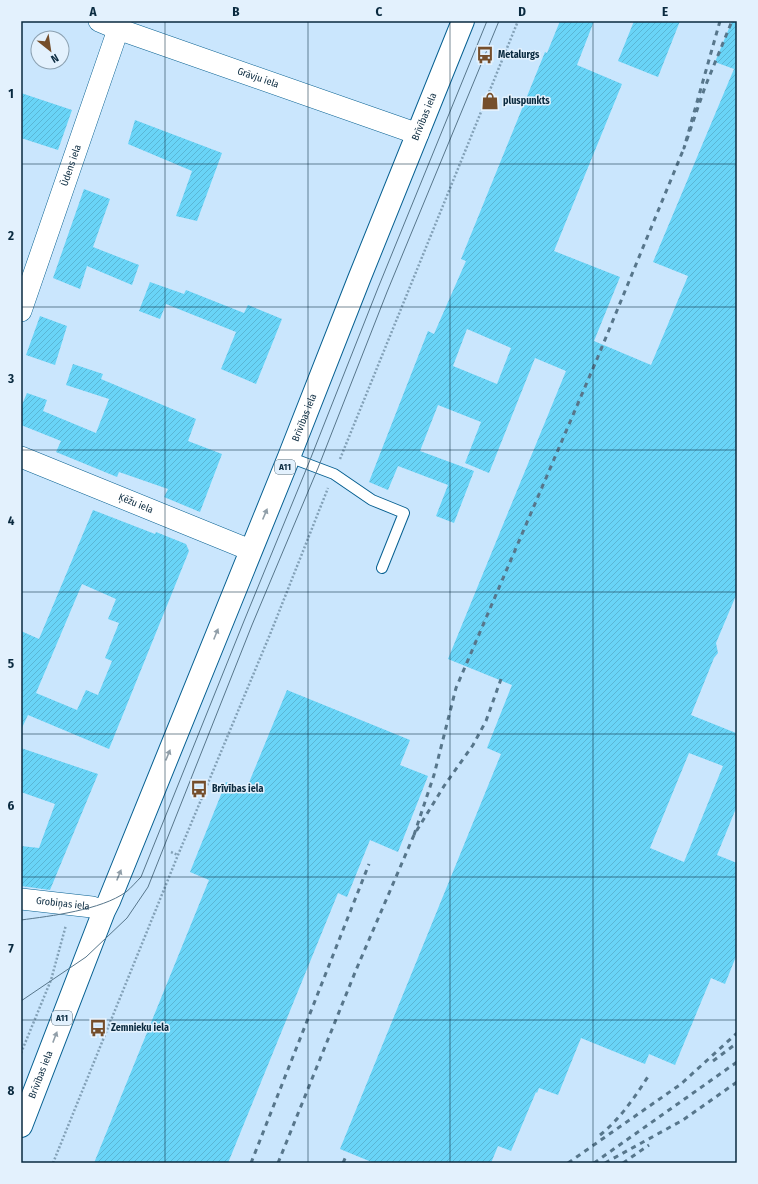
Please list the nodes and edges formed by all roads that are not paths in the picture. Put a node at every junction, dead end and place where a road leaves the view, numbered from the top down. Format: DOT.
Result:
graph roads {
  1 [pos="99,21"];
  2 [pos="463,21"];
  3 [pos="120,25"];
  4 [pos="418,134"];
  5 [pos="21,311"];
  6 [pos="21,457"];
  7 [pos="289,457"];
  8 [pos="250,550"];
  9 [pos="382,568"];
  10 [pos="21,899"];
  11 [pos="104,911"];
  12 [pos="21,1126"];
  1 -- 3 [label="street, Grāvju iela"];
  2 -- 4 [label="highway, Brīvības iela / A11"];
  3 -- 4 [label="street, Grāvju iela"];
  3 -- 5 [label="street, Ūdens iela"];
  4 -- 7 [label="highway, Brīvības iela / A11"];
  6 -- 8 [label="street, Ķēžu iela"];
  8 -- 7 [label="highway, Brīvības iela / A11, one-way"];
  7 -- 9 [label="lane"];
  11 -- 8 [label="highway, Brīvības iela / A11, one-way"];
  10 -- 11 [label="street, Grobiņas iela"];
  12 -- 11 [label="highway, Brīvības iela / A11, one-way"];
}
